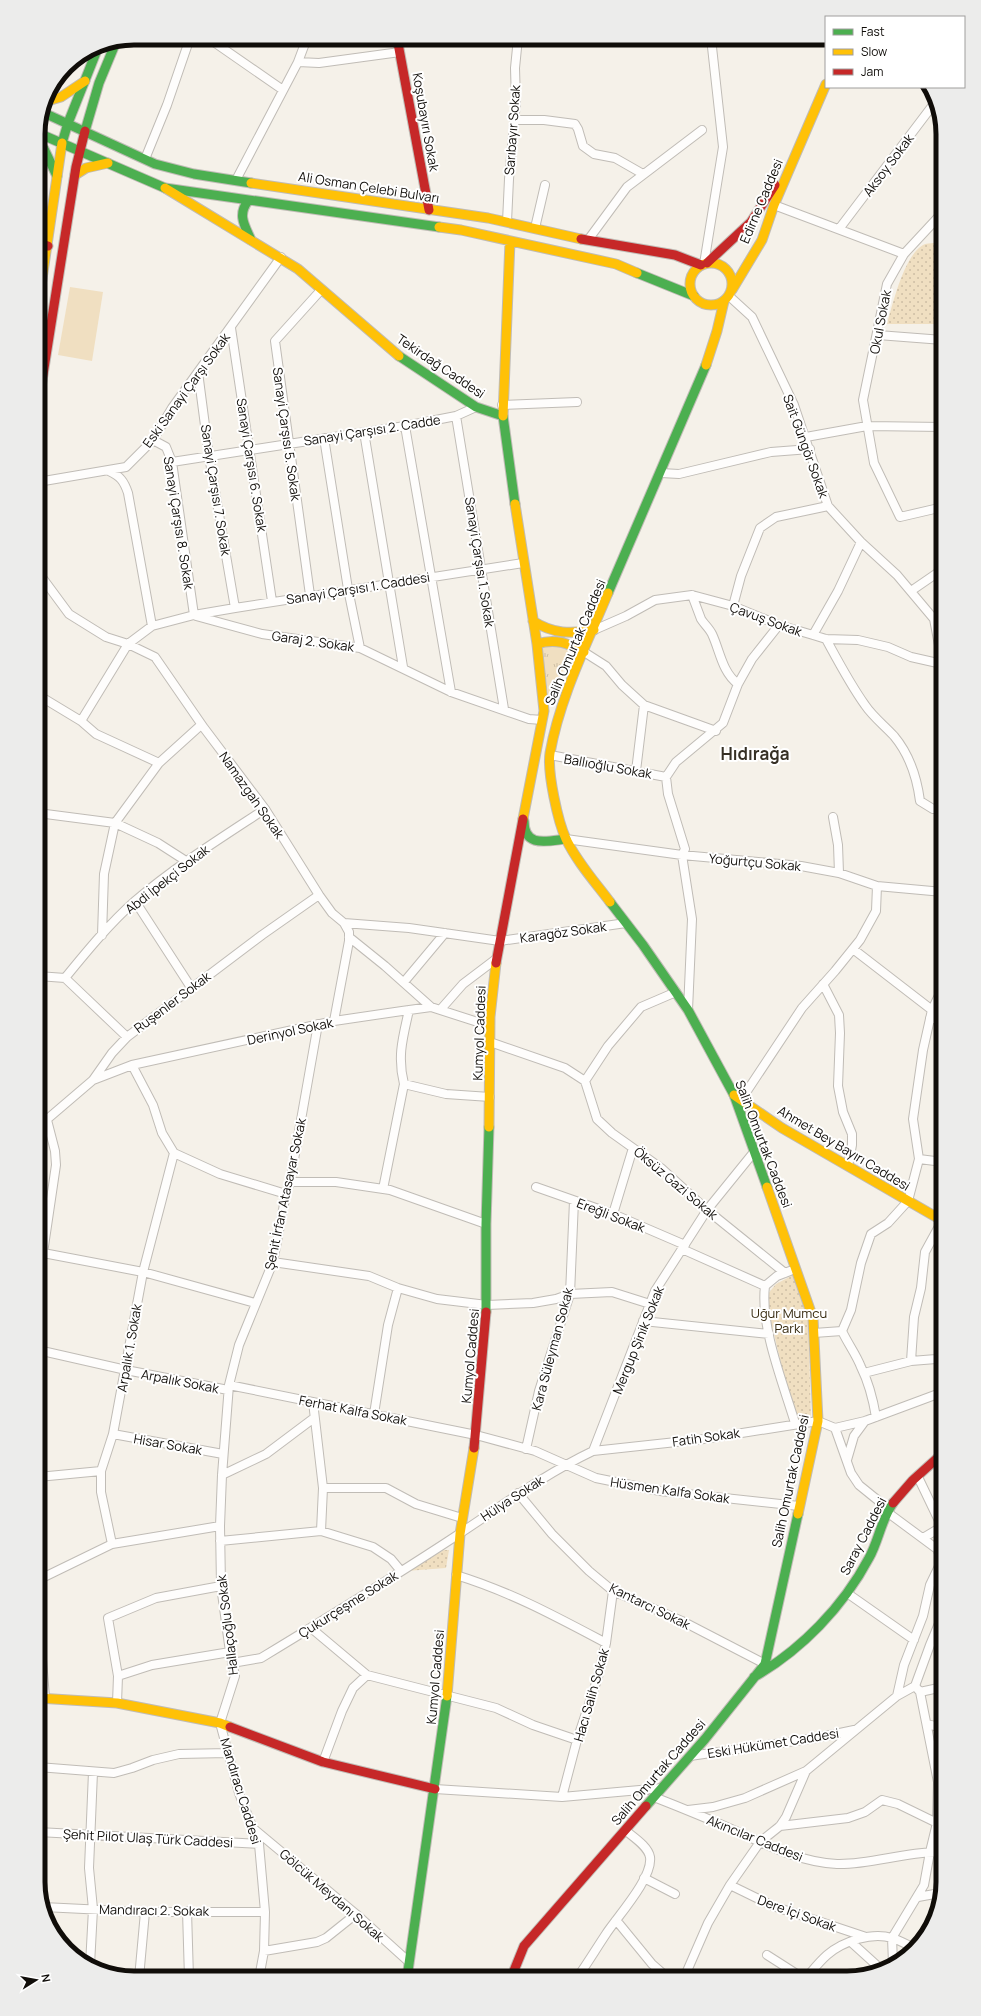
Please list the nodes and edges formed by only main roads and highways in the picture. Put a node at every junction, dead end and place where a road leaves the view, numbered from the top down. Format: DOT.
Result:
graph roads {
  1 [pos="398,45"];
  2 [pos="114,48"];
  3 [pos="96,54"];
  4 [pos="85,81"];
  5 [pos="825,86"];
  6 [pos="52,101"];
  7 [pos="47,114"];
  8 [pos="68,123"];
  9 [pos="85,131"];
  10 [pos="45,135"];
  11 [pos="800,142"];
  12 [pos="62,143"];
  13 [pos="79,150"];
  14 [pos="45,151"];
  15 [pos="109,163"];
  16 [pos="75,175"];
  17 [pos="57,178"];
  18 [pos="165,188"];
  19 [pos="248,201"];
  20 [pos="429,210"];
  21 [pos="509,222"];
  22 [pos="251,240"];
  23 [pos="510,241"];
  24 [pos="45,245"];
  25 [pos="48,246"];
  26 [pos="45,264"];
  27 [pos="704,264"];
  28 [pos="728,295"];
  29 [pos="694,296"];
  30 [pos="45,362"];
  31 [pos="503,416"];
  32 [pos="533,621"];
  33 [pos="594,630"];
  34 [pos="537,644"];
  35 [pos="584,652"];
  36 [pos="524,812"];
  37 [pos="566,839"];
  38 [pos="737,1098"];
  39 [pos="936,1218"];
  40 [pos="936,1460"];
  41 [pos="754,1677"];
  42 [pos="45,1698"];
  43 [pos="435,1789"];
  44 [pos="410,1971"];
  45 [pos="515,1971"];
  1 -- 20 [label="main road, Koşubayırı Sokak"];
  2 -- 9 [label="main road"];
  3 -- 4 [label="main road"];
  4 -- 6 [label="main road"];
  4 -- 8 [label="main road"];
  5 -- 11 [label="main road"];
  7 -- 8 [label="main road, Ali Osman Çelebi Bulvarı"];
  8 -- 9 [label="main road, Ali Osman Çelebi Bulvarı"];
  8 -- 12 [label="main road"];
  9 -- 13 [label="main road"];
  9 -- 20 [label="main road, Ali Osman Çelebi Bulvarı"];
  10 -- 12 [label="main road"];
  11 -- 27 [label="main road"];
  11 -- 28 [label="main road, Edirne Caddesi"];
  12 -- 13 [label="main road"];
  12 -- 17 [label="main road"];
  13 -- 15 [label="main road"];
  13 -- 16 [label="main road"];
  14 -- 17 [label="main road"];
  15 -- 16 [label="main road"];
  15 -- 18 [label="main road"];
  16 -- 30 [label="main road"];
  17 -- 25 [label="main road"];
  18 -- 19 [label="main road"];
  18 -- 22 [label="main road, Tekirdağ Caddesi"];
  19 -- 22 [label="main road"];
  19 -- 23 [label="main road"];
  20 -- 21 [label="main road, Ali Osman Çelebi Bulvarı"];
  21 -- 23 [label="main road"];
  21 -- 27 [label="main road, Ali Osman Çelebi Bulvarı"];
  22 -- 31 [label="main road, Tekirdağ Caddesi"];
  23 -- 29 [label="main road"];
  23 -- 31 [label="main road"];
  24 -- 25 [label="main road"];
  25 -- 26 [label="main road"];
  27 -- 28 [label="main road"];
  27 -- 29 [label="main road"];
  28 -- 29 [label="main road"];
  28 -- 33 [label="main road, Salih Omurtak Caddesi"];
  31 -- 32 [label="main road"];
  32 -- 33 [label="main road"];
  32 -- 34 [label="main road"];
  33 -- 35 [label="main road, Salih Omurtak Caddesi"];
  34 -- 35 [label="main road"];
  34 -- 36 [label="main road, Kumyol Caddesi"];
  35 -- 37 [label="main road, Salih Omurtak Caddesi"];
  36 -- 37 [label="main road"];
  36 -- 43 [label="main road, Kumyol Caddesi"];
  37 -- 38 [label="main road, Salih Omurtak Caddesi"];
  38 -- 39 [label="main road, Ahmet Bey Bayırı Caddesi"];
  38 -- 41 [label="main road, Salih Omurtak Caddesi"];
  40 -- 41 [label="main road, Saray Caddesi"];
  41 -- 45 [label="main road, Salih Omurtak Caddesi"];
  42 -- 43 [label="main road"];
  43 -- 44 [label="main road, Kumyol Caddesi"];
}
